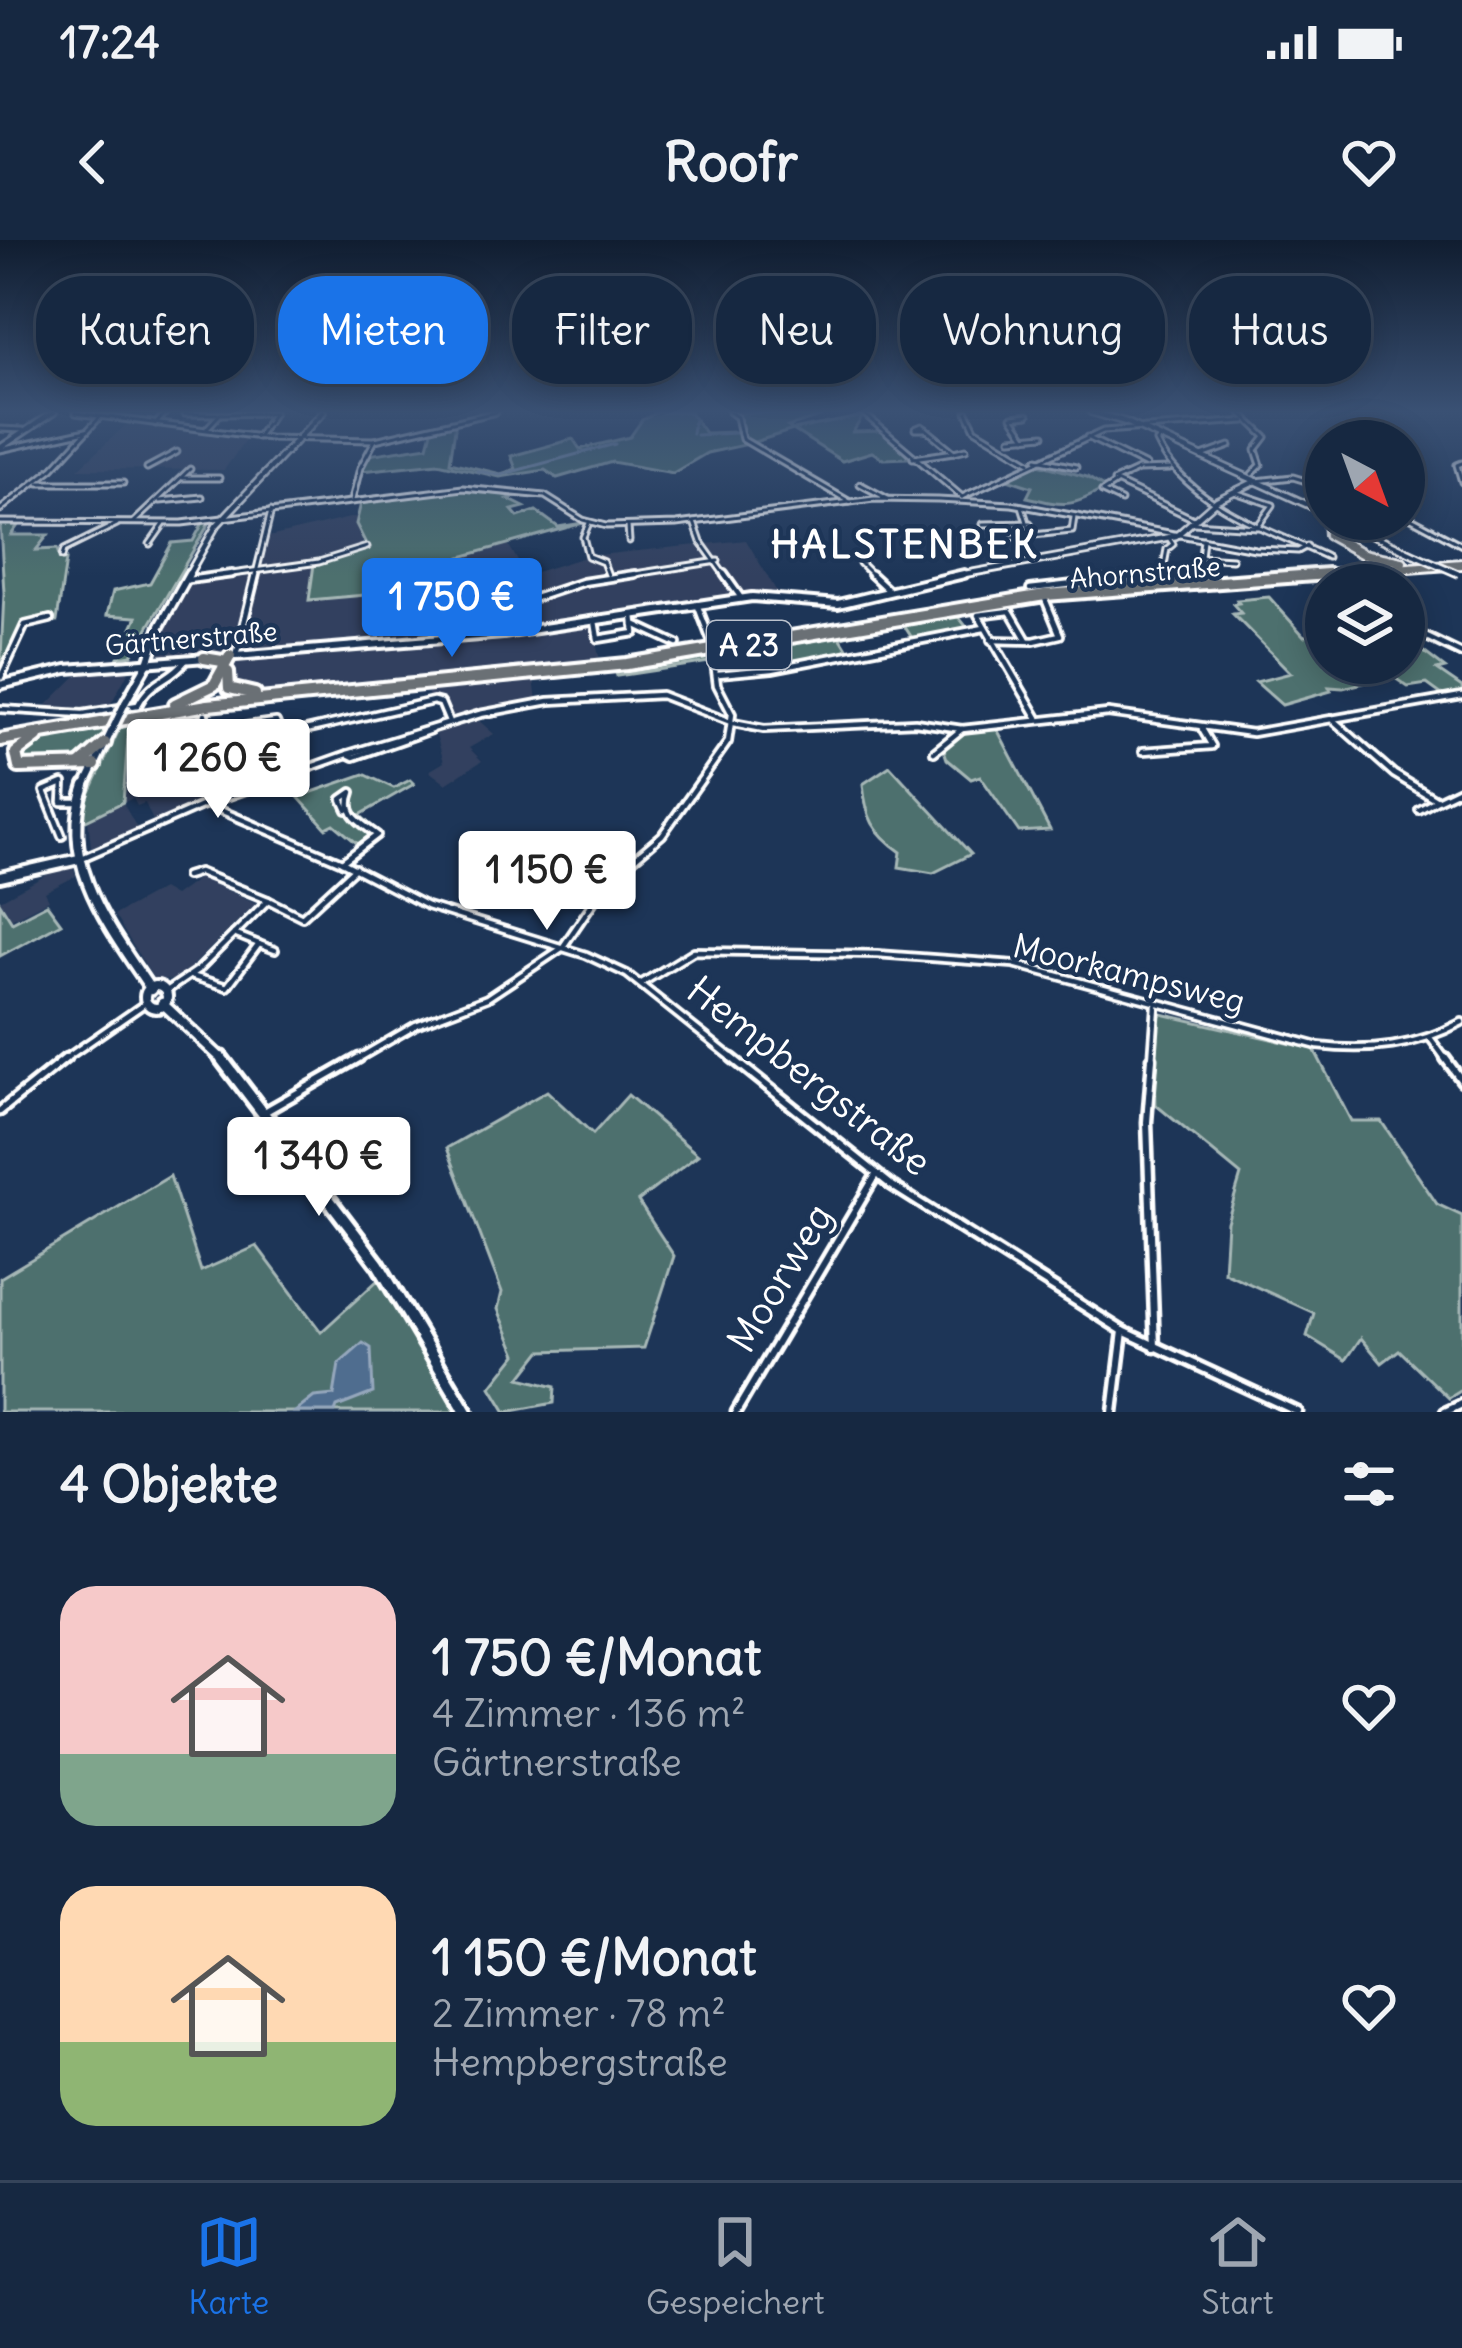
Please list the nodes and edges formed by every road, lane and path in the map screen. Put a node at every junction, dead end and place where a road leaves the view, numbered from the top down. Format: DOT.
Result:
graph roads {
  1 [pos="50,467"];
  2 [pos="151,467"];
  3 [pos="270,467"];
  4 [pos="361,467"];
  5 [pos="789,467"];
  6 [pos="920,467"];
  7 [pos="1021,467"];
  8 [pos="1144,467"];
  9 [pos="1227,467"];
  10 [pos="1260,467"];
  11 [pos="147,469"];
  12 [pos="1148,469"];
  13 [pos="1170,469"];
  14 [pos="190,470"];
  15 [pos="182,478"];
  16 [pos="219,478"];
  17 [pos="1254,478"];
  18 [pos="1305,481"];
  19 [pos="34,483"];
  20 [pos="1116,483"];
  21 [pos="123,484"];
  22 [pos="860,484"];
  23 [pos="1233,490"];
  24 [pos="202,497"];
  25 [pos="889,499"];
  26 [pos="962,499"];
  27 [pos="352,500"];
  28 [pos="1217,500"];
  29 [pos="157,501"];
  30 [pos="1121,501"];
  31 [pos="850,502"];
  32 [pos="1305,505"];
  33 [pos="1022,506"];
  34 [pos="0,510"];
  35 [pos="271,511"];
  36 [pos="1012,516"];
  37 [pos="1027,516"];
  38 [pos="222,517"];
  39 [pos="1073,521"];
  40 [pos="0,522"];
  41 [pos="119,522"];
  42 [pos="694,522"];
  43 [pos="1194,522"];
  44 [pos="134,523"];
  45 [pos="165,523"];
  46 [pos="589,523"];
  47 [pos="1030,523"];
  48 [pos="983,524"];
  49 [pos="1425,525"];
  50 [pos="628,526"];
  51 [pos="1259,526"];
  52 [pos="1457,533"];
  53 [pos="1031,535"];
  54 [pos="1180,535"];
  55 [pos="1449,537"];
  56 [pos="1169,538"];
  57 [pos="994,539"];
  58 [pos="1203,539"];
  59 [pos="1336,540"];
  60 [pos="1378,540"];
  61 [pos="629,541"];
  62 [pos="150,544"];
  63 [pos="1462,545"];
  64 [pos="1307,546"];
  65 [pos="367,547"];
  66 [pos="1346,547"];
  67 [pos="62,556"];
  68 [pos="1232,559"];
  69 [pos="1420,559"];
  70 [pos="718,561"];
  71 [pos="860,563"];
  72 [pos="1327,563"];
  73 [pos="1460,568"];
  74 [pos="257,569"];
  75 [pos="609,578"];
  76 [pos="1289,578"];
  77 [pos="188,580"];
  78 [pos="887,589"];
  79 [pos="1030,589"];
  80 [pos="467,597"];
  81 [pos="741,598"];
  82 [pos="697,604"];
  83 [pos="465,616"];
  84 [pos="383,617"];
  85 [pos="50,619"];
  86 [pos="634,619"];
  87 [pos="595,621"];
  88 [pos="984,628"];
  89 [pos="503,634"];
  90 [pos="736,634"];
  91 [pos="1425,636"];
  92 [pos="457,639"];
  93 [pos="992,640"];
  94 [pos="1027,640"];
  95 [pos="677,644"];
  96 [pos="1462,654"];
  97 [pos="233,656"];
  98 [pos="204,658"];
  99 [pos="186,660"];
  100 [pos="715,662"];
  101 [pos="145,663"];
  102 [pos="225,670"];
  103 [pos="715,674"];
  104 [pos="0,683"];
  105 [pos="274,695"];
  106 [pos="1462,696"];
  107 [pos="156,708"];
  108 [pos="0,709"];
  109 [pos="205,714"];
  110 [pos="1039,719"];
  111 [pos="1333,719"];
  112 [pos="95,722"];
  113 [pos="733,723"];
  114 [pos="202,724"];
  115 [pos="449,724"];
  116 [pos="246,725"];
  117 [pos="1200,726"];
  118 [pos="962,729"];
  119 [pos="139,735"];
  120 [pos="283,737"];
  121 [pos="0,738"];
  122 [pos="105,743"];
  123 [pos="934,752"];
  124 [pos="1142,752"];
  125 [pos="3,765"];
  126 [pos="87,768"];
  127 [pos="290,775"];
  128 [pos="1462,788"];
  129 [pos="1437,800"];
  130 [pos="80,802"];
  131 [pos="206,804"];
  132 [pos="347,810"];
  133 [pos="1419,810"];
  134 [pos="62,836"];
  135 [pos="79,859"];
  136 [pos="342,862"];
  137 [pos="355,868"];
  138 [pos="186,876"];
  139 [pos="0,877"];
  140 [pos="268,901"];
  141 [pos="234,934"];
  142 [pos="260,944"];
  143 [pos="562,947"];
  144 [pos="275,950"];
  145 [pos="190,976"];
  146 [pos="641,983"];
  147 [pos="151,990"];
  148 [pos="168,990"];
  149 [pos="162,1003"];
  150 [pos="144,1004"];
  151 [pos="1156,1006"];
  152 [pos="1462,1022"];
  153 [pos="1431,1039"];
  154 [pos="1462,1081"];
  155 [pos="0,1111"];
  156 [pos="266,1112"];
  157 [pos="876,1174"];
  158 [pos="1123,1331"];
  159 [pos="1155,1348"];
  160 [pos="1462,1404"];
  161 [pos="466,1412"];
  162 [pos="736,1412"];
  163 [pos="1113,1412"];
  164 [pos="1298,1412"];
  165 [pos="1445,1412"];
  1 -- 19 [label="street"];
  2 -- 11 [label="street"];
  3 -- 38 [label="street"];
  4 -- 27 [label="street"];
  5 -- 31 [label="street"];
  6 -- 26 [label="street"];
  7 -- 26 [label="street"];
  8 -- 12 [label="street"];
  9 -- 17 [label="street"];
  10 -- 17 [label="street"];
  12 -- 13 [label="street"];
  12 -- 20 [label="street"];
  13 -- 28 [label="street"];
  14 -- 15 [label="street"];
  15 -- 16 [label="street"];
  15 -- 29 [label="street"];
  17 -- 18 [label="street"];
  17 -- 23 [label="street"];
  17 -- 32 [label="street"];
  19 -- 21 [label="street"];
  19 -- 34 [label="street"];
  20 -- 30 [label="street"];
  20 -- 43 [label="street"];
  22 -- 25 [label="street"];
  23 -- 28 [label="street"];
  23 -- 51 [label="street"];
  24 -- 29 [label="street"];
  25 -- 26 [label="street"];
  25 -- 31 [label="street"];
  26 -- 33 [label="street"];
  27 -- 35 [label="street"];
  27 -- 46 [label="street"];
  28 -- 43 [label="street"];
  28 -- 51 [label="street"];
  29 -- 44 [label="street"];
  31 -- 42 [label="street"];
  33 -- 37 [label="street"];
  33 -- 39 [label="street"];
  35 -- 38 [label="street"];
  35 -- 74 [label="street"];
  36 -- 37 [label="street"];
  37 -- 47 [label="street"];
  38 -- 45 [label="street"];
  38 -- 77 [label="street"];
  39 -- 53 [label="street"];
  39 -- 54 [label="street"];
  40 -- 41 [label="street"];
  41 -- 44 [label="street"];
  41 -- 67 [label="street"];
  42 -- 50 [label="street"];
  42 -- 70 [label="street"];
  43 -- 51 [label="street"];
  43 -- 54 [label="street"];
  44 -- 45 [label="street"];
  45 -- 62 [label="street"];
  46 -- 50 [label="street"];
  46 -- 75 [label="street"];
  47 -- 48 [label="street"];
  47 -- 53 [label="street"];
  49 -- 55 [label="street"];
  50 -- 61 [label="street"];
  51 -- 64 [label="street"];
  52 -- 55 [label="street"];
  53 -- 57 [label="street"];
  54 -- 56 [label="street, Gärtnerstraße"];
  54 -- 58 [label="street"];
  55 -- 63 [label="street"];
  56 -- 78 [label="street, Gärtnerstraße"];
  56 -- 79 [label="street"];
  58 -- 64 [label="street"];
  58 -- 68 [label="street"];
  59 -- 66 [label="highway"];
  60 -- 69 [label="street"];
  64 -- 72 [label="street"];
  65 -- 74 [label="street"];
  66 -- 69 [label="highway"];
  66 -- 72 [label="highway"];
  69 -- 72 [label="highway, A 23"];
  69 -- 73 [label="highway, A 23"];
  69 -- 73 [label="street, bridge"];
  70 -- 75 [label="street"];
  70 -- 81 [label="street"];
  71 -- 78 [label="street"];
  72 -- 105 [label="highway, A 23"];
  73 -- 112 [label="highway, A 23"];
  74 -- 77 [label="street"];
  74 -- 97 [label="street"];
  75 -- 89 [label="street"];
  76 -- 94 [label="street, Ahornstraße"];
  77 -- 101 [label="street"];
  78 -- 81 [label="street, Gärtnerstraße"];
  80 -- 83 [label="street"];
  81 -- 82 [label="street, Gärtnerstraße"];
  82 -- 86 [label="street, Gärtnerstraße"];
  82 -- 90 [label="street"];
  83 -- 84 [label="street"];
  83 -- 92 [label="street"];
  85 -- 104 [label="street"];
  86 -- 87 [label="street, Gärtnerstraße"];
  86 -- 87 [label="street"];
  86 -- 95 [label="street"];
  87 -- 89 [label="street, Gärtnerstraße"];
  88 -- 93 [label="street"];
  88 -- 94 [label="street"];
  88 -- 103 [label="street"];
  89 -- 92 [label="street, Gärtnerstraße"];
  91 -- 96 [label="street"];
  92 -- 97 [label="street, Gärtnerstraße"];
  93 -- 94 [label="street"];
  93 -- 110 [label="street"];
  97 -- 98 [label="street, Gärtnerstraße"];
  97 -- 102 [label="highway"];
  97 -- 105 [label="highway"];
  98 -- 99 [label="street, Gärtnerstraße"];
  98 -- 102 [label="highway"];
  99 -- 101 [label="street, Gärtnerstraße"];
  99 -- 108 [label="street"];
  100 -- 103 [label="street"];
  101 -- 104 [label="street, Gärtnerstraße"];
  101 -- 122 [label="street, bridge"];
  102 -- 107 [label="highway"];
  103 -- 113 [label="street"];
  105 -- 107 [label="highway, A 23"];
  106 -- 111 [label="street"];
  107 -- 121 [label="highway, A 23"];
  109 -- 114 [label="street"];
  110 -- 117 [label="street"];
  110 -- 118 [label="street"];
  111 -- 117 [label="street"];
  111 -- 129 [label="street"];
  112 -- 121 [label="highway, A 23"];
  112 -- 126 [label="highway"];
  113 -- 115 [label="street"];
  113 -- 118 [label="street"];
  113 -- 143 [label="street"];
  114 -- 119 [label="street"];
  114 -- 131 [label="street"];
  115 -- 120 [label="street"];
  115 -- 127 [label="street"];
  116 -- 120 [label="street"];
  117 -- 124 [label="street"];
  118 -- 123 [label="street"];
  120 -- 127 [label="street"];
  122 -- 126 [label="highway"];
  125 -- 126 [label="highway"];
  126 -- 130 [label="street"];
  127 -- 131 [label="street"];
  128 -- 129 [label="street"];
  129 -- 133 [label="street"];
  130 -- 134 [label="street"];
  130 -- 135 [label="street"];
  131 -- 135 [label="street"];
  131 -- 136 [label="street, Hempbergstraße"];
  132 -- 136 [label="street"];
  135 -- 139 [label="street"];
  135 -- 147 [label="street"];
  136 -- 137 [label="street, Hempbergstraße"];
  137 -- 140 [label="street"];
  137 -- 143 [label="street, Hempbergstraße"];
  138 -- 140 [label="street"];
  140 -- 141 [label="street"];
  141 -- 142 [label="street"];
  141 -- 145 [label="street"];
  142 -- 144 [label="street"];
  142 -- 145 [label="street"];
  143 -- 146 [label="street, Hempbergstraße"];
  143 -- 156 [label="street"];
  145 -- 148 [label="street"];
  146 -- 151 [label="street, Moorkampsweg"];
  146 -- 157 [label="street, Hempbergstraße"];
  147 -- 148 [label="street"];
  147 -- 150 [label="street"];
  148 -- 149 [label="street"];
  149 -- 150 [label="street"];
  149 -- 156 [label="street"];
  150 -- 155 [label="street"];
  151 -- 153 [label="street, Moorkampsweg"];
  151 -- 159 [label="street"];
  152 -- 153 [label="street, Moorkampsweg"];
  153 -- 154 [label="street"];
  156 -- 161 [label="street"];
  157 -- 158 [label="street, Hempbergstraße"];
  157 -- 162 [label="street, Moorweg"];
  158 -- 159 [label="street, Hempbergstraße"];
  158 -- 163 [label="street"];
  159 -- 164 [label="street, Hempbergstraße"];
  160 -- 165 [label="street"];
}
